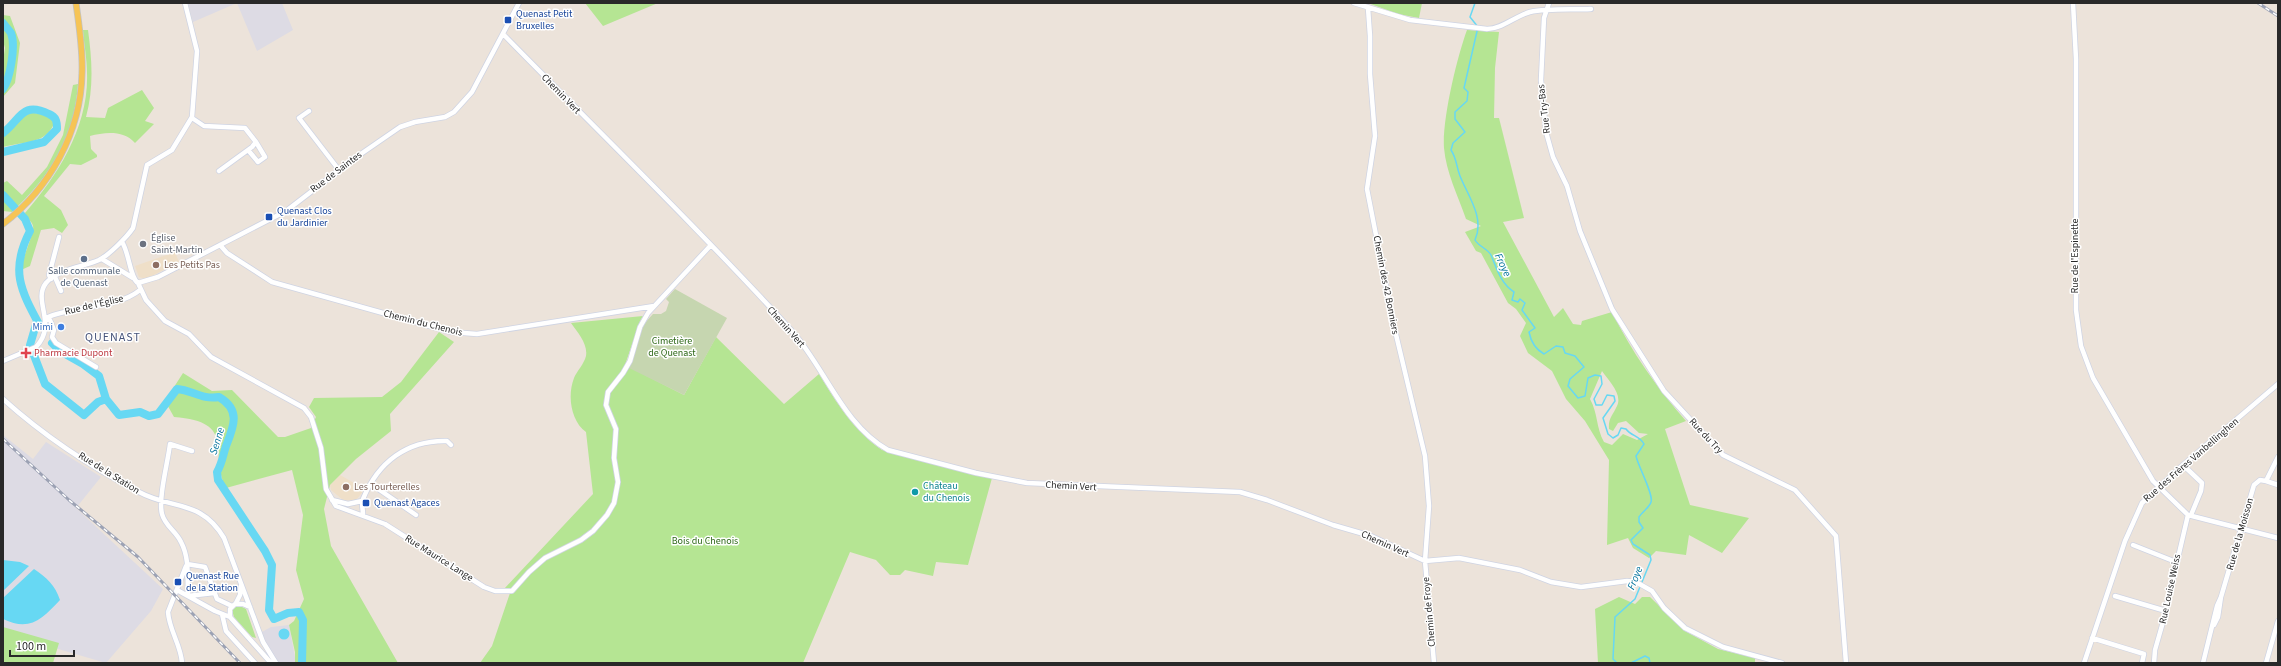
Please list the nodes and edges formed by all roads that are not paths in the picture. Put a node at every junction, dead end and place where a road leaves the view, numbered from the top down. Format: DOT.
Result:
graph roads {
  1 [pos="76,3"];
  2 [pos="185,3"];
  3 [pos="519,3"];
  4 [pos="1354,3"];
  5 [pos="1549,3"];
  6 [pos="2072,3"];
  7 [pos="1368,8"];
  8 [pos="1591,9"];
  9 [pos="1546,10"];
  10 [pos="503,34"];
  11 [pos="309,111"];
  12 [pos="192,118"];
  13 [pos="256,142"];
  14 [pos="248,150"];
  15 [pos="339,170"];
  16 [pos="219,171"];
  17 [pos="1572,204"];
  18 [pos="3,224"];
  19 [pos="59,237"];
  20 [pos="122,242"];
  21 [pos="220,245"];
  22 [pos="711,245"];
  23 [pos="102,258"];
  24 [pos="53,278"];
  25 [pos="133,278"];
  26 [pos="138,283"];
  27 [pos="140,290"];
  28 [pos="61,291"];
  29 [pos="654,306"];
  30 [pos="46,318"];
  31 [pos="3,361"];
  32 [pos="96,367"];
  33 [pos="2278,384"];
  34 [pos="3,399"];
  35 [pos="452,445"];
  36 [pos="192,451"];
  37 [pos="2278,457"];
  38 [pos="2183,465"];
  39 [pos="2266,481"];
  40 [pos="371,484"];
  41 [pos="2278,485"];
  42 [pos="2159,487"];
  43 [pos="161,500"];
  44 [pos="332,500"];
  45 [pos="362,501"];
  46 [pos="362,514"];
  47 [pos="416,515"];
  48 [pos="2190,515"];
  49 [pos="2241,529"];
  50 [pos="2278,538"];
  51 [pos="2133,545"];
  52 [pos="1425,561"];
  53 [pos="2176,562"];
  54 [pos="187,564"];
  55 [pos="241,584"];
  56 [pos="177,590"];
  57 [pos="214,593"];
  58 [pos="188,596"];
  59 [pos="2115,596"];
  60 [pos="234,604"];
  61 [pos="250,607"];
  62 [pos="2166,611"];
  63 [pos="222,614"];
  64 [pos="230,618"];
  65 [pos="2278,621"];
  66 [pos="262,638"];
  67 [pos="2092,638"];
  68 [pos="250,640"];
  69 [pos="182,663"];
  70 [pos="256,663"];
  71 [pos="270,663"];
  72 [pos="276,663"];
  73 [pos="1434,663"];
  74 [pos="1782,663"];
  75 [pos="1846,663"];
  76 [pos="2084,663"];
  77 [pos="2142,663"];
  78 [pos="2154,663"];
  79 [pos="2203,663"];
  80 [pos="2266,663"];
  1 -- 18 [label="main road"];
  2 -- 12 [label="street"];
  3 -- 10 [label="street, Rue de Saintes"];
  4 -- 7 [label="street"];
  5 -- 9 [label="street, Rue Try-Bas"];
  6 -- 42 [label="street, Rue de l'Espinette"];
  7 -- 9 [label="street"];
  7 -- 52 [label="street, Chemin des 42 Bonniers"];
  8 -- 9 [label="street"];
  9 -- 17 [label="street, Rue Try-Bas"];
  10 -- 15 [label="street, Rue de Saintes"];
  10 -- 22 [label="street, Chemin Vert"];
  11 -- 15 [label="street"];
  12 -- 13 [label="street"];
  12 -- 20 [label="street"];
  13 -- 14 [label="street"];
  13 -- 14 [label="street"];
  14 -- 16 [label="street"];
  15 -- 21 [label="street, Rue de Saintes"];
  17 -- 75 [label="street, Rue du Try"];
  19 -- 24 [label="street"];
  20 -- 23 [label="street"];
  20 -- 25 [label="street"];
  21 -- 26 [label="street, Rue de Saintes"];
  21 -- 29 [label="street, Chemin du Chenois"];
  22 -- 29 [label="street"];
  22 -- 52 [label="street, Chemin Vert"];
  23 -- 24 [label="street"];
  23 -- 25 [label="street"];
  24 -- 28 [label="street"];
  24 -- 30 [label="street"];
  25 -- 26 [label="street"];
  26 -- 27 [label="street"];
  27 -- 30 [label="street, Rue de l'Église"];
  27 -- 44 [label="street"];
  29 -- 46 [label="street, Rue Maurice Lange"];
  30 -- 31 [label="street"];
  30 -- 32 [label="street"];
  33 -- 38 [label="street, Rue des Frères Vanbellinghen"];
  34 -- 43 [label="street, Rue de la Station"];
  35 -- 40 [label="street"];
  36 -- 43 [label="street"];
  37 -- 39 [label="street, Rue de la Moisson"];
  38 -- 42 [label="street, Rue des Frères Vanbellinghen"];
  38 -- 48 [label="street, Rue Louise Weiss"];
  39 -- 41 [label="street"];
  39 -- 49 [label="street, Rue de la Moisson"];
  40 -- 45 [label="street"];
  40 -- 47 [label="street"];
  42 -- 48 [label="street, Rue de l'Espinette"];
  42 -- 67 [label="street, Rue des Frères Vanbellinghen"];
  43 -- 54 [label="street"];
  43 -- 55 [label="street, Rue de la Station"];
  44 -- 45 [label="street"];
  44 -- 46 [label="street, Rue Maurice Lange"];
  45 -- 46 [label="street"];
  48 -- 49 [label="street"];
  48 -- 53 [label="street, Rue Louise Weiss"];
  49 -- 50 [label="street"];
  49 -- 79 [label="street, Rue de la Moisson"];
  51 -- 53 [label="street"];
  52 -- 73 [label="street, Chemin de Froye"];
  52 -- 74 [label="street, Chemin Vert"];
  53 -- 62 [label="street, Rue Louise Weiss"];
  54 -- 56 [label="street"];
  54 -- 57 [label="street"];
  54 -- 58 [label="street"];
  55 -- 60 [label="street"];
  55 -- 61 [label="street, Rue de la Station"];
  56 -- 58 [label="street"];
  56 -- 69 [label="street"];
  57 -- 58 [label="street"];
  57 -- 60 [label="street"];
  58 -- 63 [label="street"];
  59 -- 62 [label="street"];
  60 -- 61 [label="street"];
  60 -- 64 [label="street"];
  61 -- 66 [label="street, Rue de la Station"];
  62 -- 78 [label="street, Rue Louise Weiss"];
  63 -- 64 [label="street"];
  63 -- 70 [label="street"];
  64 -- 68 [label="street"];
  65 -- 80 [label="street"];
  66 -- 68 [label="street"];
  66 -- 72 [label="street, Rue de la Station"];
  67 -- 76 [label="street, Rue des Frères Vanbellinghen"];
  67 -- 77 [label="street"];
  68 -- 71 [label="street"];
}
